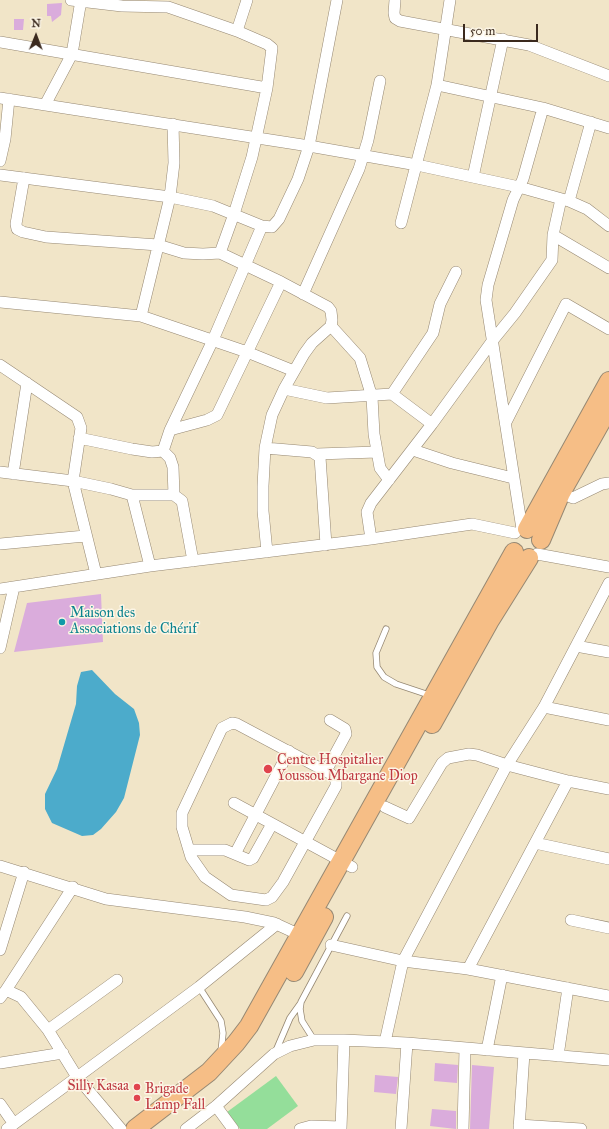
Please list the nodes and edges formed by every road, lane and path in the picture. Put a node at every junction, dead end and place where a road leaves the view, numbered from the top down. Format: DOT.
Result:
graph roads {
  1 [pos="247,0"];
  2 [pos="338,0"];
  3 [pos="395,0"];
  4 [pos="450,0"];
  5 [pos="78,1"];
  6 [pos="123,3"];
  7 [pos="446,30"];
  8 [pos="237,32"];
  9 [pos="503,39"];
  10 [pos="0,42"];
  11 [pos="72,54"];
  12 [pos="609,76"];
  13 [pos="380,81"];
  14 [pos="437,85"];
  15 [pos="267,88"];
  16 [pos="492,97"];
  17 [pos="4,98"];
  18 [pos="45,105"];
  19 [pos="543,108"];
  20 [pos="590,122"];
  21 [pos="173,124"];
  22 [pos="609,128"];
  23 [pos="257,138"];
  24 [pos="309,146"];
  25 [pos="364,156"];
  26 [pos="0,161"];
  27 [pos="416,164"];
  28 [pos="0,175"];
  29 [pos="473,177"];
  30 [pos="24,178"];
  31 [pos="519,187"];
  32 [pos="170,197"];
  33 [pos="565,200"];
  34 [pos="234,214"];
  35 [pos="401,223"];
  36 [pos="262,226"];
  37 [pos="609,226"];
  38 [pos="553,235"];
  39 [pos="158,246"];
  40 [pos="220,252"];
  41 [pos="246,264"];
  42 [pos="609,268"];
  43 [pos="456,272"];
  44 [pos="281,282"];
  45 [pos="304,294"];
  46 [pos="0,302"];
  47 [pos="142,316"];
  48 [pos="331,326"];
  49 [pos="609,329"];
  50 [pos="213,340"];
  51 [pos="493,340"];
  52 [pos="247,352"];
  53 [pos="0,365"];
  54 [pos="294,371"];
  55 [pos="609,381"];
  56 [pos="27,383"];
  57 [pos="284,388"];
  58 [pos="392,394"];
  59 [pos="372,396"];
  60 [pos="609,408"];
  61 [pos="506,422"];
  62 [pos="432,424"];
  63 [pos="170,430"];
  64 [pos="79,438"];
  65 [pos="265,448"];
  66 [pos="413,450"];
  67 [pos="163,451"];
  68 [pos="377,452"];
  69 [pos="317,454"];
  70 [pos="0,472"];
  71 [pos="13,474"];
  72 [pos="513,478"];
  73 [pos="389,480"];
  74 [pos="73,481"];
  75 [pos="609,483"];
  76 [pos="561,493"];
  77 [pos="132,495"];
  78 [pos="174,495"];
  79 [pos="85,536"];
  80 [pos="371,539"];
  81 [pos="526,542"];
  82 [pos="0,544"];
  83 [pos="326,545"];
  84 [pos="267,552"];
  85 [pos="193,561"];
  86 [pos="150,566"];
  87 [pos="609,567"];
  88 [pos="96,574"];
  89 [pos="609,583"];
  90 [pos="14,587"];
  91 [pos="0,589"];
  92 [pos="386,629"];
  93 [pos="576,646"];
  94 [pos="0,648"];
  95 [pos="609,652"];
  96 [pos="433,696"];
  97 [pos="544,706"];
  98 [pos="330,720"];
  99 [pos="609,720"];
  100 [pos="289,751"];
  101 [pos="508,765"];
  102 [pos="326,771"];
  103 [pos="568,781"];
  104 [pos="609,790"];
  105 [pos="234,803"];
  106 [pos="385,807"];
  107 [pos="256,815"];
  108 [pos="272,824"];
  109 [pos="305,842"];
  110 [pos="535,843"];
  111 [pos="189,850"];
  112 [pos="235,854"];
  113 [pos="609,859"];
  114 [pos="346,864"];
  115 [pos="0,866"];
  116 [pos="24,872"];
  117 [pos="73,887"];
  118 [pos="347,916"];
  119 [pos="571,920"];
  120 [pos="278,924"];
  121 [pos="609,928"];
  122 [pos="300,935"];
  123 [pos="331,944"];
  124 [pos="0,950"];
  125 [pos="403,961"];
  126 [pos="468,969"];
  127 [pos="502,975"];
  128 [pos="117,980"];
  129 [pos="199,987"];
  130 [pos="568,988"];
  131 [pos="3,994"];
  132 [pos="609,996"];
  133 [pos="301,1002"];
  134 [pos="48,1030"];
  135 [pos="314,1040"];
  136 [pos="344,1040"];
  137 [pos="385,1042"];
  138 [pos="407,1043"];
  139 [pos="465,1049"];
  140 [pos="487,1050"];
  141 [pos="62,1053"];
  142 [pos="524,1053"];
  143 [pos="274,1054"];
  144 [pos="558,1056"];
  145 [pos="220,1060"];
  146 [pos="609,1060"];
  147 [pos="0,1063"];
  148 [pos="78,1077"];
  149 [pos="0,1104"];
  150 [pos="216,1106"];
  151 [pos="12,1127"];
  152 [pos="519,1127"];
  153 [pos="341,1128"];
  154 [pos="121,1129"];
  155 [pos="135,1129"];
  156 [pos="155,1129"];
  157 [pos="186,1129"];
  158 [pos="233,1129"];
  159 [pos="300,1129"];
  160 [pos="401,1129"];
  161 [pos="463,1129"];
  162 [pos="581,1129"];
  1 -- 8 [label="street"];
  2 -- 24 [label="street"];
  3 -- 7 [label="street"];
  4 -- 7 [label="street"];
  5 -- 6 [label="street"];
  5 -- 11 [label="street"];
  6 -- 8 [label="street"];
  7 -- 9 [label="street"];
  7 -- 14 [label="street"];
  8 -- 15 [label="street"];
  9 -- 12 [label="street"];
  9 -- 16 [label="street"];
  10 -- 11 [label="street"];
  11 -- 15 [label="street"];
  11 -- 18 [label="street"];
  13 -- 25 [label="street"];
  14 -- 16 [label="street"];
  14 -- 27 [label="street"];
  15 -- 23 [label="street"];
  16 -- 19 [label="street"];
  16 -- 29 [label="street"];
  17 -- 18 [label="street"];
  17 -- 26 [label="street"];
  18 -- 21 [label="street"];
  19 -- 20 [label="street"];
  19 -- 31 [label="street"];
  20 -- 22 [label="street"];
  20 -- 33 [label="street"];
  21 -- 23 [label="street"];
  21 -- 32 [label="street"];
  23 -- 24 [label="street"];
  23 -- 34 [label="street"];
  24 -- 25 [label="street"];
  24 -- 36 [label="street"];
  25 -- 27 [label="street"];
  25 -- 45 [label="street"];
  27 -- 29 [label="street"];
  27 -- 35 [label="street"];
  28 -- 30 [label="street"];
  29 -- 31 [label="street"];
  30 -- 32 [label="street"];
  30 -- 39 [label="street"];
  31 -- 33 [label="street"];
  31 -- 51 [label="street"];
  32 -- 34 [label="street"];
  32 -- 39 [label="street"];
  33 -- 37 [label="street"];
  33 -- 38 [label="street"];
  34 -- 36 [label="street"];
  34 -- 40 [label="street"];
  36 -- 41 [label="street"];
  38 -- 42 [label="street"];
  38 -- 51 [label="street"];
  39 -- 40 [label="street"];
  39 -- 47 [label="street"];
  40 -- 41 [label="street"];
  41 -- 44 [label="street"];
  41 -- 50 [label="street"];
  43 -- 58 [label="street"];
  44 -- 45 [label="street"];
  44 -- 52 [label="street"];
  45 -- 48 [label="street"];
  46 -- 47 [label="street"];
  47 -- 50 [label="street"];
  48 -- 54 [label="street"];
  48 -- 59 [label="street"];
  49 -- 61 [label="street"];
  50 -- 52 [label="street"];
  50 -- 63 [label="street"];
  51 -- 61 [label="street"];
  51 -- 62 [label="street"];
  52 -- 54 [label="street"];
  52 -- 63 [label="street"];
  53 -- 56 [label="street"];
  54 -- 57 [label="street"];
  55 -- 81 [label="main road"];
  56 -- 64 [label="street"];
  56 -- 71 [label="street"];
  57 -- 59 [label="street"];
  57 -- 65 [label="street"];
  58 -- 59 [label="street"];
  58 -- 62 [label="street"];
  59 -- 68 [label="street"];
  60 -- 76 [label="main road"];
  61 -- 72 [label="street"];
  62 -- 66 [label="street"];
  63 -- 67 [label="street"];
  64 -- 67 [label="street"];
  64 -- 74 [label="street"];
  65 -- 69 [label="street"];
  65 -- 84 [label="street"];
  66 -- 72 [label="street"];
  66 -- 73 [label="street"];
  67 -- 78 [label="street"];
  68 -- 69 [label="street"];
  68 -- 73 [label="street"];
  69 -- 83 [label="street"];
  70 -- 71 [label="street"];
  71 -- 74 [label="street"];
  72 -- 81 [label="street"];
  73 -- 80 [label="street"];
  74 -- 77 [label="street"];
  74 -- 79 [label="street"];
  75 -- 76 [label="street"];
  76 -- 81 [label="main road"];
  77 -- 78 [label="street"];
  77 -- 86 [label="street"];
  78 -- 85 [label="street"];
  79 -- 82 [label="street"];
  79 -- 88 [label="street"];
  80 -- 81 [label="street"];
  80 -- 83 [label="street"];
  81 -- 87 [label="street"];
  81 -- 96 [label="main road"];
  81 -- 106 [label="main road"];
  83 -- 84 [label="street"];
  84 -- 85 [label="street"];
  85 -- 86 [label="street"];
  86 -- 88 [label="street"];
  88 -- 90 [label="street"];
  89 -- 93 [label="street"];
  90 -- 91 [label="street"];
  90 -- 94 [label="street"];
  92 -- 96 [label="lane"];
  93 -- 95 [label="street"];
  93 -- 97 [label="street"];
  96 -- 114 [label="main road"];
  97 -- 99 [label="street"];
  97 -- 101 [label="street"];
  98 -- 102 [label="street"];
  100 -- 102 [label="street"];
  100 -- 107 [label="street"];
  100 -- 111 [label="street"];
  101 -- 103 [label="street"];
  101 -- 106 [label="street"];
  101 -- 125 [label="street"];
  102 -- 109 [label="street"];
  103 -- 104 [label="street"];
  103 -- 110 [label="street"];
  105 -- 107 [label="street"];
  106 -- 114 [label="main road"];
  107 -- 108 [label="street"];
  107 -- 112 [label="street"];
  108 -- 109 [label="street"];
  108 -- 112 [label="street"];
  109 -- 111 [label="street"];
  109 -- 114 [label="street"];
  110 -- 113 [label="street"];
  110 -- 126 [label="street"];
  111 -- 112 [label="street"];
  114 -- 122 [label="main road"];
  114 -- 156 [label="main road"];
  115 -- 116 [label="street"];
  116 -- 117 [label="street"];
  116 -- 124 [label="street"];
  117 -- 120 [label="street"];
  117 -- 131 [label="street"];
  118 -- 123 [label="lane"];
  119 -- 121 [label="street"];
  120 -- 122 [label="street"];
  120 -- 129 [label="street"];
  122 -- 145 [label="main road"];
  123 -- 125 [label="street"];
  123 -- 133 [label="lane"];
  125 -- 126 [label="street"];
  125 -- 137 [label="street"];
  126 -- 127 [label="street"];
  127 -- 130 [label="street"];
  127 -- 140 [label="street"];
  128 -- 134 [label="street"];
  129 -- 145 [label="lane"];
  129 -- 148 [label="street"];
  130 -- 132 [label="street"];
  130 -- 144 [label="street"];
  131 -- 134 [label="street"];
  133 -- 135 [label="lane"];
  133 -- 143 [label="lane"];
  134 -- 141 [label="street"];
  135 -- 136 [label="street"];
  135 -- 143 [label="street"];
  136 -- 137 [label="street"];
  136 -- 153 [label="street"];
  137 -- 138 [label="street"];
  138 -- 139 [label="street"];
  138 -- 160 [label="street"];
  139 -- 140 [label="street"];
  139 -- 161 [label="street"];
  140 -- 142 [label="street"];
  141 -- 147 [label="street"];
  141 -- 148 [label="street"];
  142 -- 144 [label="street"];
  142 -- 152 [label="street"];
  143 -- 150 [label="street"];
  144 -- 146 [label="street"];
  145 -- 155 [label="main road"];
  148 -- 151 [label="street"];
  148 -- 154 [label="street"];
  149 -- 151 [label="street"];
  150 -- 157 [label="street"];
  150 -- 158 [label="street"];
  152 -- 162 [label="street"];
  153 -- 159 [label="street"];
}
